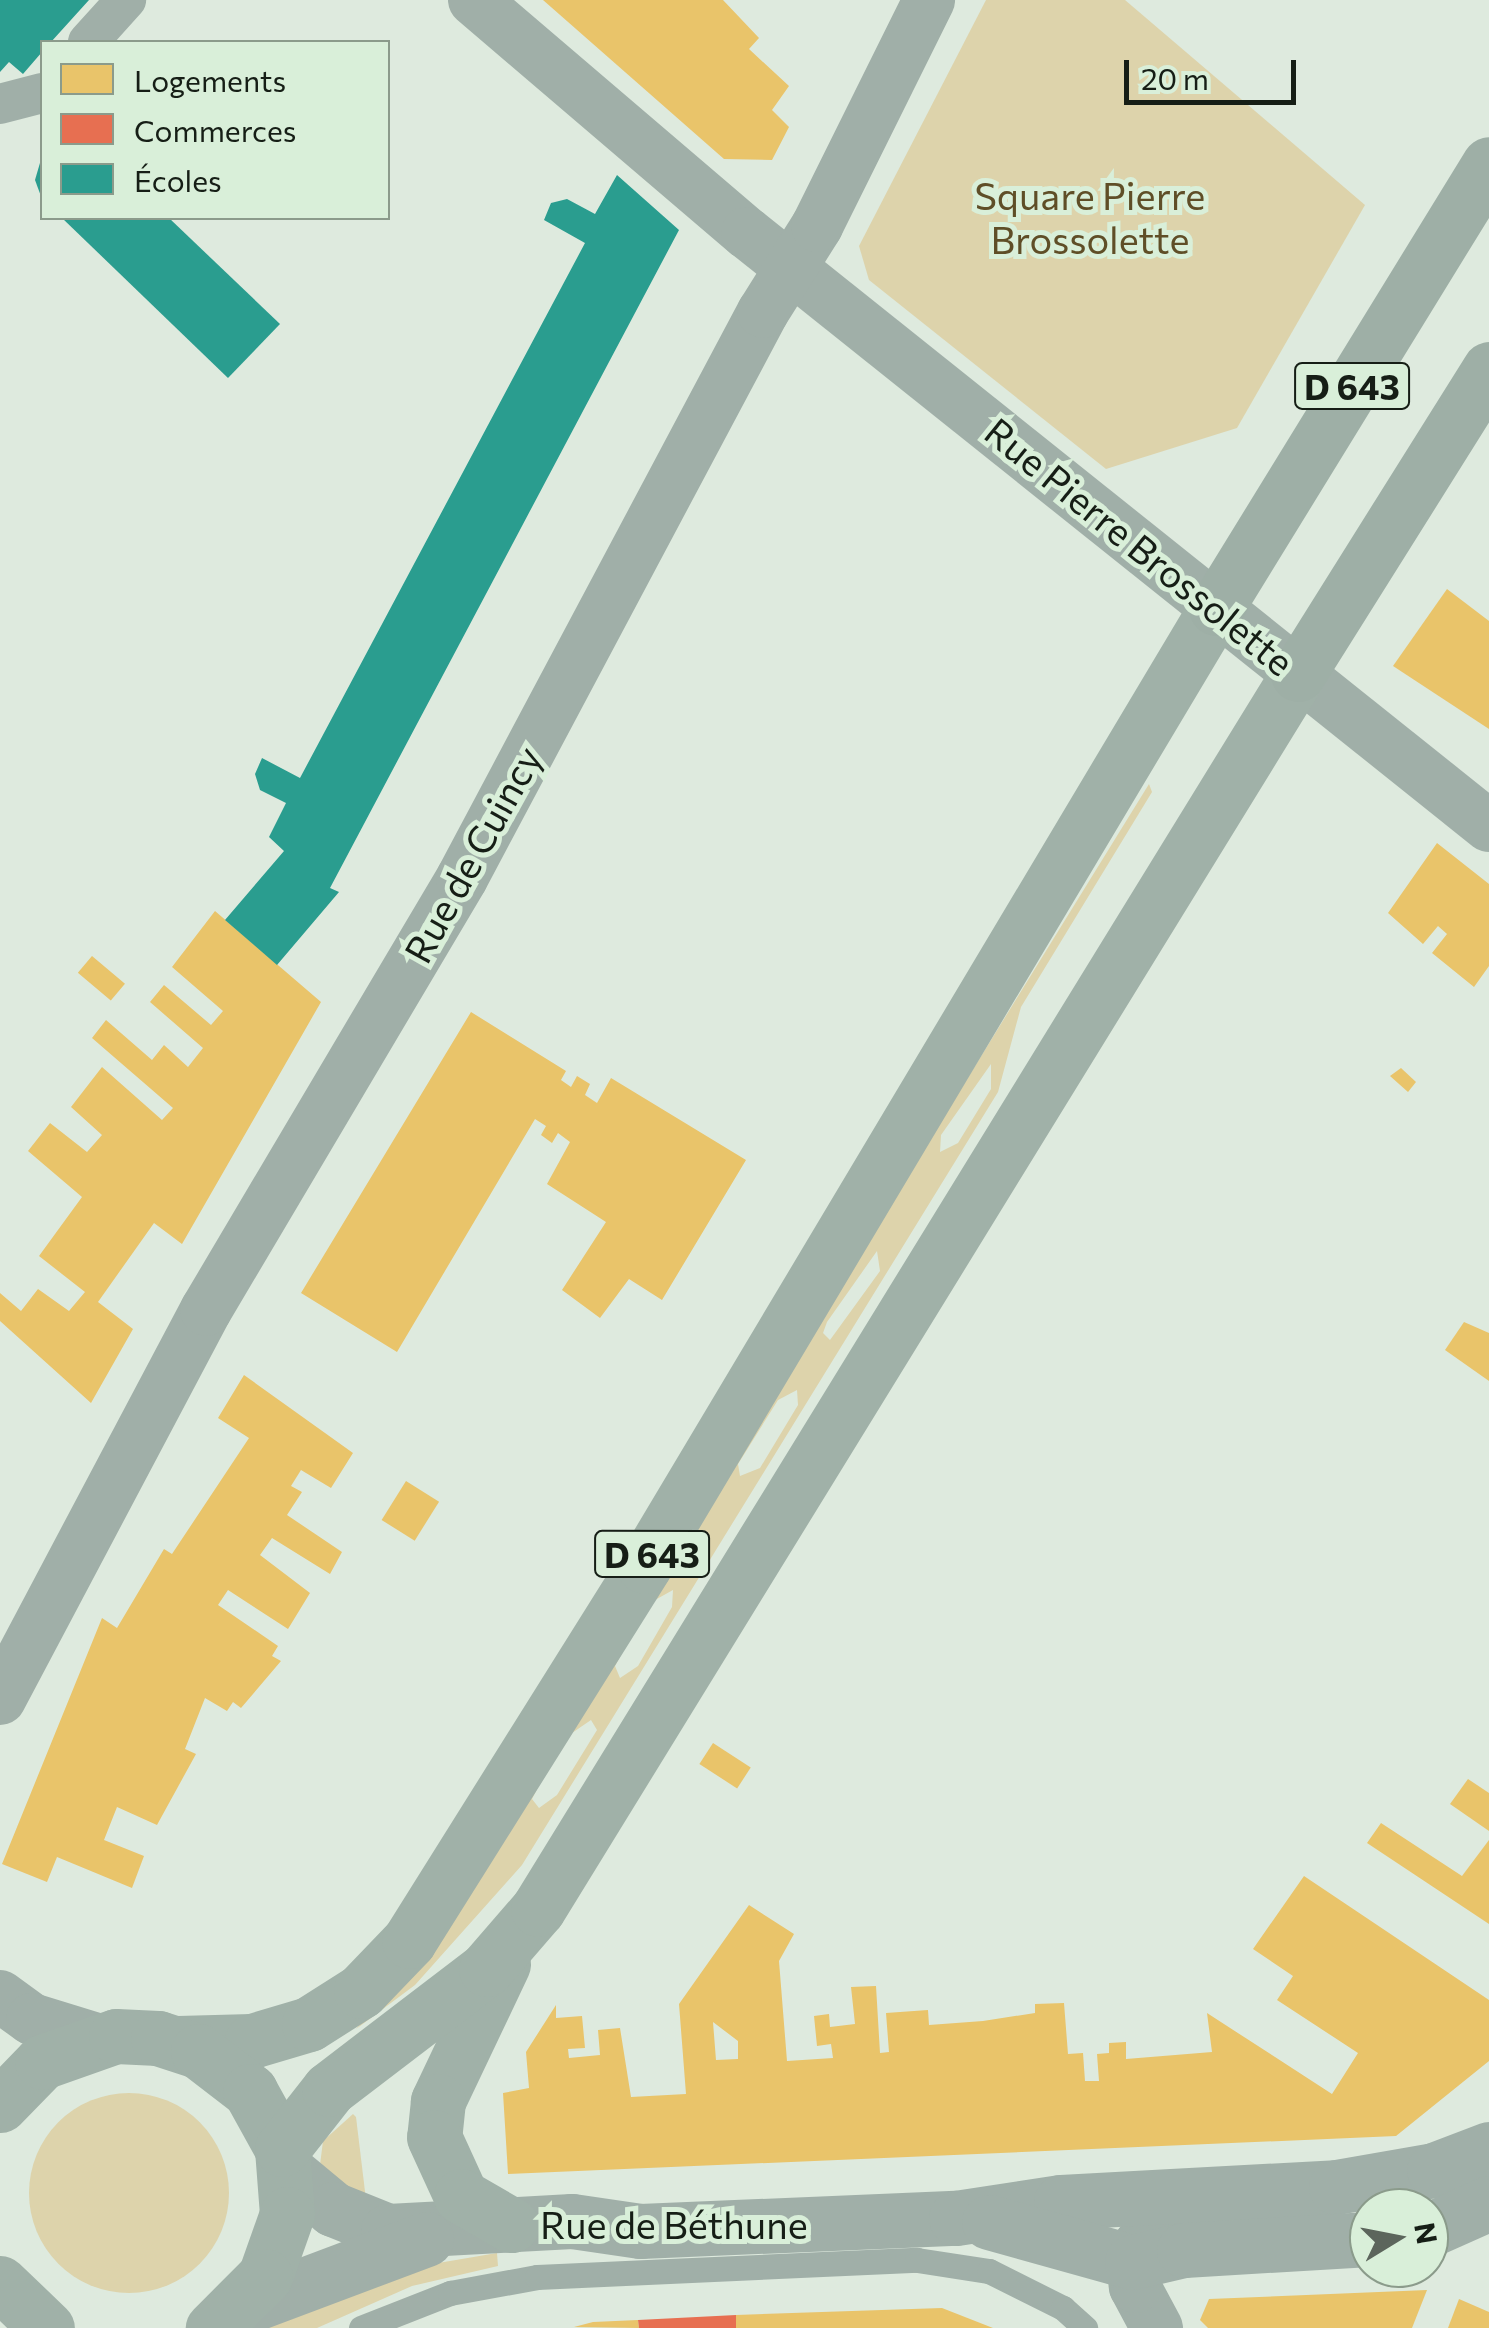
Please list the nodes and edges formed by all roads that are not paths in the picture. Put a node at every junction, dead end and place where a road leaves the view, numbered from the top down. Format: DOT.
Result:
graph roads {
  1 [pos="126,0"];
  2 [pos="474,0"];
  3 [pos="929,0"];
  4 [pos="90,40"];
  5 [pos="40,94"];
  6 [pos="0,104"];
  7 [pos="1489,164"];
  8 [pos="790,267"];
  9 [pos="1489,368"];
  10 [pos="1216,608"];
  11 [pos="1298,674"];
  12 [pos="1489,826"];
  13 [pos="0,1699"];
  14 [pos="515,1940"];
  15 [pos="0,1996"];
  16 [pos="96,2039"];
  17 [pos="178,2043"];
  18 [pos="0,2105"];
  19 [pos="284,2160"];
  20 [pos="1484,2173"];
  21 [pos="1224,2194"];
  22 [pos="1449,2209"];
  23 [pos="956,2218"];
  24 [pos="511,2225"];
  25 [pos="453,2231"];
  26 [pos="1349,2240"];
  27 [pos="1132,2262"];
  28 [pos="0,2282"];
  29 [pos="225,2319"];
  30 [pos="47,2328"];
  31 [pos="361,2328"];
  32 [pos="1085,2328"];
  33 [pos="1158,2328"];
  1 -- 4 [label="street"];
  2 -- 8 [label="street, Rue Pierre Brossolette"];
  3 -- 8 [label="street, Rue de Cuincy"];
  5 -- 6 [label="street"];
  7 -- 10 [label="highway, D 643"];
  8 -- 10 [label="street, Rue Pierre Brossolette"];
  8 -- 13 [label="street, Rue de Cuincy"];
  9 -- 11 [label="highway, D 643"];
  10 -- 11 [label="street, Rue Pierre Brossolette"];
  10 -- 17 [label="main road, D 643"];
  11 -- 12 [label="street, Rue Pierre Brossolette"];
  11 -- 14 [label="main road, D 643"];
  14 -- 19 [label="main road, D 643"];
  14 -- 24 [label="main road, D 643"];
  15 -- 16 [label="street"];
  16 -- 17 [label="main road"];
  16 -- 18 [label="main road"];
  17 -- 19 [label="main road"];
  19 -- 25 [label="street, Rue de Béthune"];
  19 -- 29 [label="main road"];
  20 -- 21 [label="street, Rue de Béthune"];
  20 -- 22 [label="street, Rue de Béthune"];
  21 -- 23 [label="street, Rue de Béthune"];
  21 -- 27 [label="street, Rue de Béthune"];
  23 -- 24 [label="street, Rue de Béthune"];
  23 -- 27 [label="street, Rue de Béthune"];
  24 -- 25 [label="street, Rue de Béthune"];
  25 -- 29 [label="street, Rue de Béthune"];
  26 -- 27 [label="street, Rue de Béthune"];
  27 -- 33 [label="street"];
  28 -- 30 [label="main road"];
  31 -- 32 [label="lane"];
}
